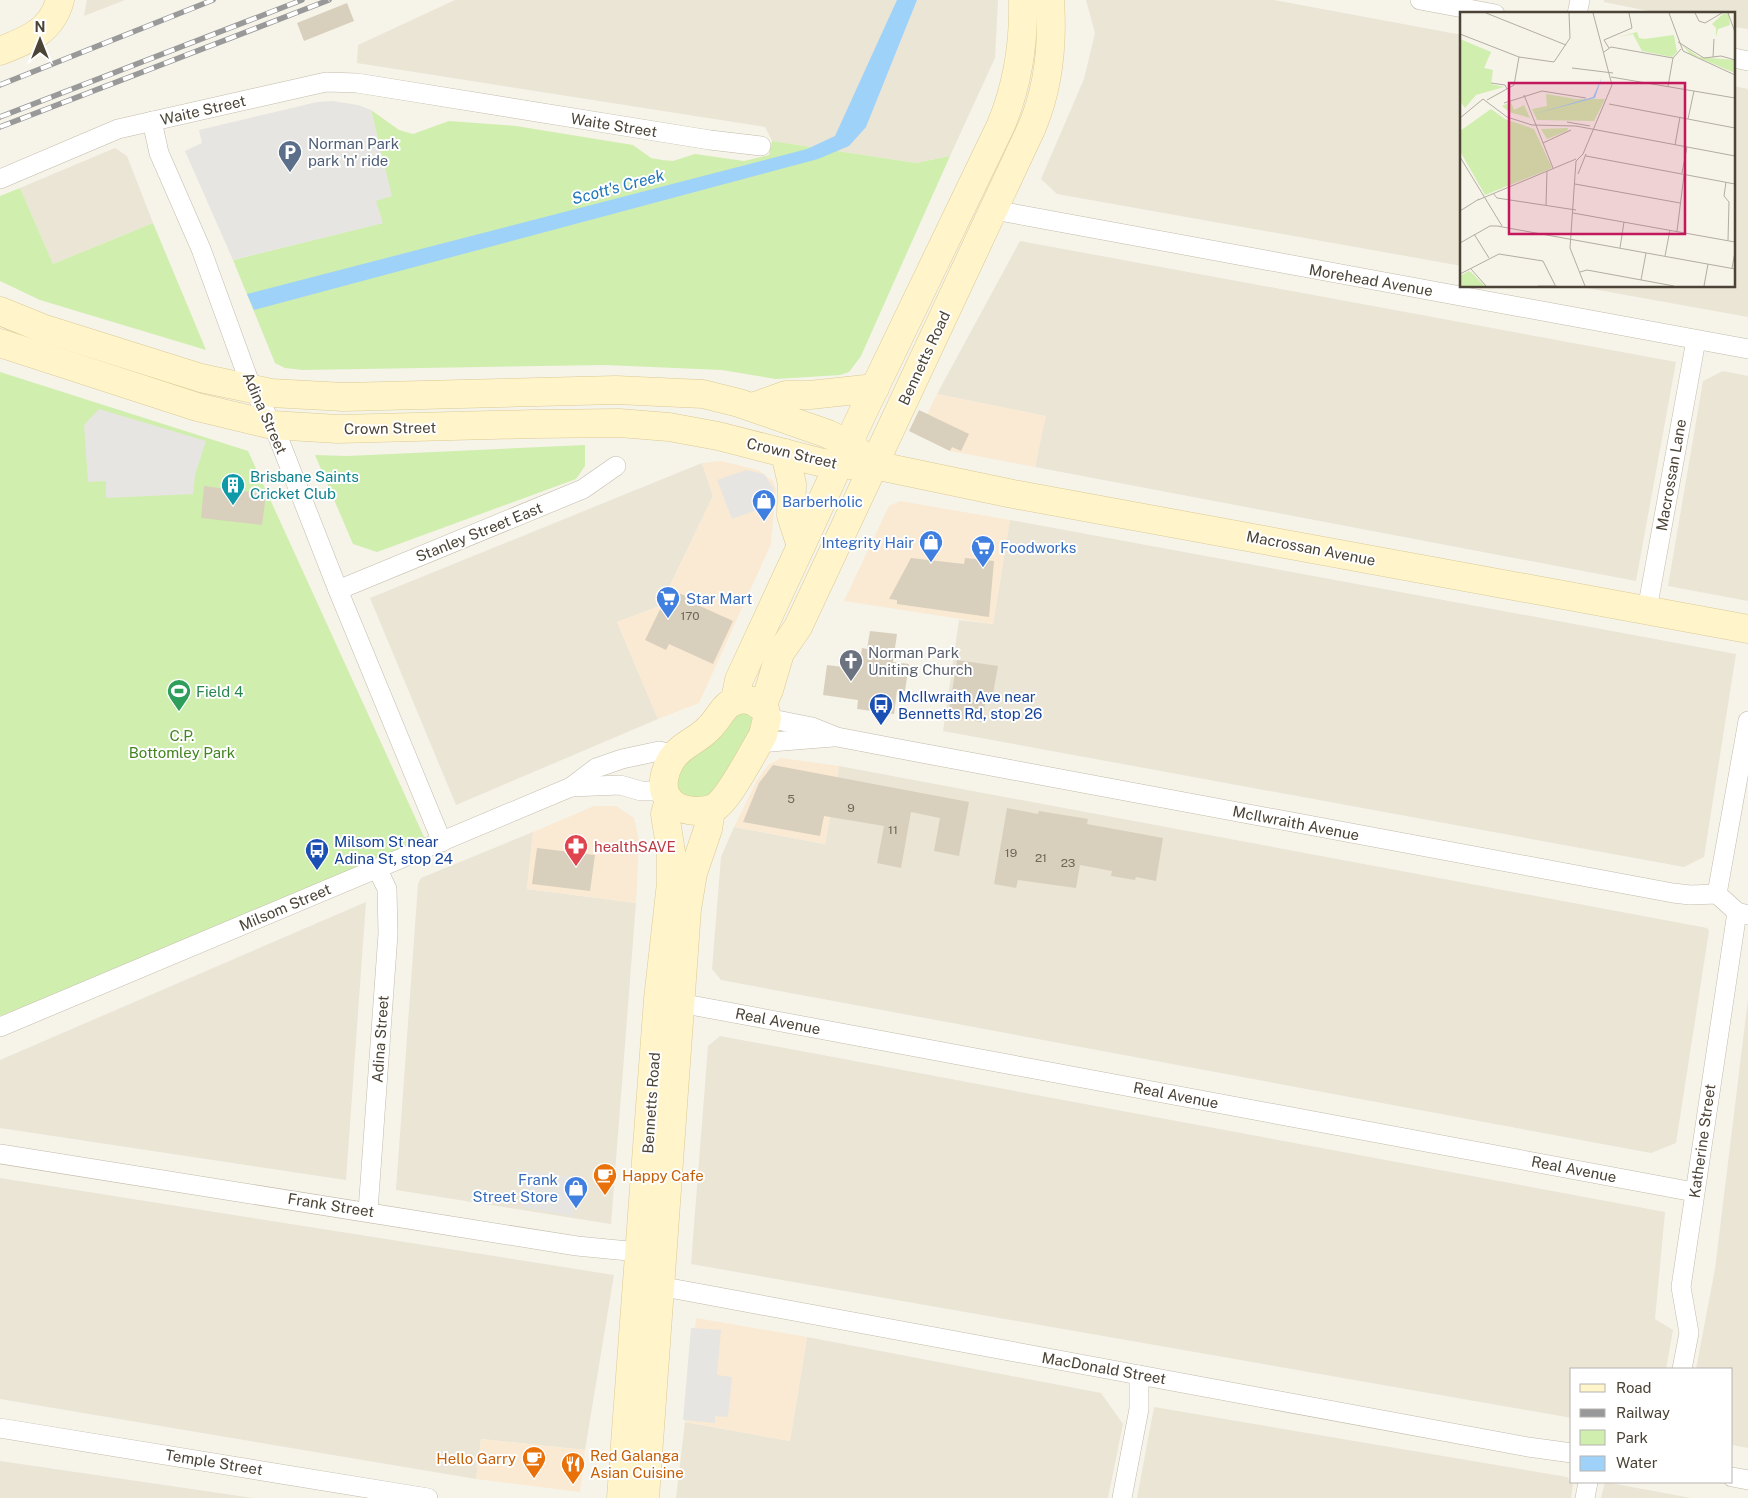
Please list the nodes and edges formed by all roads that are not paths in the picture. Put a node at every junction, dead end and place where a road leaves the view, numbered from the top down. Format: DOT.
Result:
graph roads {
  1 [pos="1023,0"];
  2 [pos="1050,0"];
  3 [pos="1420,0"];
  4 [pos="56,10"];
  5 [pos="1484,12"];
  6 [pos="0,51"];
  7 [pos="152,121"];
  8 [pos="761,146"];
  9 [pos="0,179"];
  10 [pos="994,210"];
  11 [pos="0,311"];
  12 [pos="1696,340"];
  13 [pos="0,343"];
  14 [pos="1748,349"];
  15 [pos="875,388"];
  16 [pos="254,390"];
  17 [pos="753,407"];
  18 [pos="272,424"];
  19 [pos="785,453"];
  20 [pos="844,455"];
  21 [pos="874,465"];
  22 [pos="616,466"];
  23 [pos="801,546"];
  24 [pos="338,590"];
  25 [pos="1647,610"];
  26 [pos="1748,629"];
  27 [pos="735,700"];
  28 [pos="1748,721"];
  29 [pos="763,722"];
  30 [pos="837,737"];
  31 [pos="674,755"];
  32 [pos="571,787"];
  33 [pos="667,796"];
  34 [pos="711,810"];
  35 [pos="442,842"];
  36 [pos="377,868"];
  37 [pos="1717,894"];
  38 [pos="1742,914"];
  39 [pos="669,1001"];
  40 [pos="0,1027"];
  41 [pos="0,1154"];
  42 [pos="1694,1192"];
  43 [pos="368,1211"];
  44 [pos="651,1253"];
  45 [pos="649,1284"];
  46 [pos="1682,1368"];
  47 [pos="1139,1374"];
  48 [pos="0,1428"];
  49 [pos="1570,1452"];
  50 [pos="1733,1477"];
  51 [pos="1748,1480"];
  52 [pos="1588,1483"];
  53 [pos="428,1498"];
  54 [pos="621,1498"];
  55 [pos="645,1498"];
  56 [pos="1122,1498"];
  57 [pos="1585,1498"];
  1 -- 15 [label="main road, Bennetts Road"];
  2 -- 10 [label="main road, Bennetts Road"];
  3 -- 5 [label="street"];
  4 -- 6 [label="main road"];
  7 -- 8 [label="street, Waite Street"];
  7 -- 9 [label="street, Waite Street"];
  7 -- 16 [label="street, Adina Street"];
  10 -- 12 [label="street, Morehead Avenue"];
  10 -- 21 [label="main road, Bennetts Road"];
  11 -- 16 [label="main road, Crown Street"];
  12 -- 14 [label="street, Morehead Avenue"];
  12 -- 25 [label="street, Macrossan Lane"];
  13 -- 18 [label="main road, Crown Street"];
  15 -- 17 [label="main road"];
  15 -- 20 [label="main road, Bennetts Road"];
  16 -- 17 [label="main road, Crown Street"];
  16 -- 18 [label="street, Adina Street"];
  17 -- 20 [label="main road, Crown Street"];
  18 -- 19 [label="main road, Crown Street"];
  18 -- 24 [label="street, Adina Street"];
  19 -- 20 [label="main road, Crown Street"];
  19 -- 23 [label="main road"];
  20 -- 21 [label="main road, Crown Street"];
  20 -- 23 [label="main road, Bennetts Road"];
  21 -- 25 [label="main road, Macrossan Avenue"];
  21 -- 29 [label="main road, Bennetts Road"];
  22 -- 24 [label="street, Stanley Street East"];
  23 -- 27 [label="main road, Bennetts Road"];
  24 -- 35 [label="street, Adina Street"];
  25 -- 26 [label="main road, Macrossan Avenue"];
  27 -- 29 [label="main road"];
  27 -- 31 [label="main road"];
  28 -- 37 [label="street"];
  29 -- 30 [label="street, McIlwraith Avenue"];
  29 -- 30 [label="street, McIlwraith Avenue"];
  29 -- 34 [label="main road, Bennetts Road"];
  30 -- 37 [label="street, McIlwraith Avenue"];
  31 -- 32 [label="street, Milsom Street"];
  31 -- 33 [label="main road, Bennetts Road"];
  32 -- 33 [label="street, Milsom Street"];
  32 -- 35 [label="street, Milsom Street"];
  33 -- 34 [label="main road"];
  33 -- 39 [label="main road, Bennetts Road"];
  34 -- 39 [label="main road, Bennetts Road"];
  35 -- 36 [label="street, Milsom Street"];
  36 -- 40 [label="street, Milsom Street"];
  36 -- 43 [label="street, Adina Street"];
  37 -- 38 [label="street"];
  38 -- 42 [label="street, Katherine Street"];
  39 -- 42 [label="street, Real Avenue"];
  39 -- 44 [label="main road, Bennetts Road"];
  41 -- 43 [label="street, Frank Street"];
  42 -- 46 [label="street, Katherine Street"];
  43 -- 44 [label="street, Frank Street"];
  44 -- 45 [label="main road, Bennetts Road"];
  45 -- 47 [label="street, MacDonald Street"];
  45 -- 54 [label="main road, Bennetts Road"];
  45 -- 55 [label="main road, Bennetts Road"];
  47 -- 49 [label="street, MacDonald Street"];
  47 -- 56 [label="street"];
  48 -- 53 [label="street, Temple Street"];
  50 -- 51 [label="street"];
  52 -- 57 [label="street"];
}
